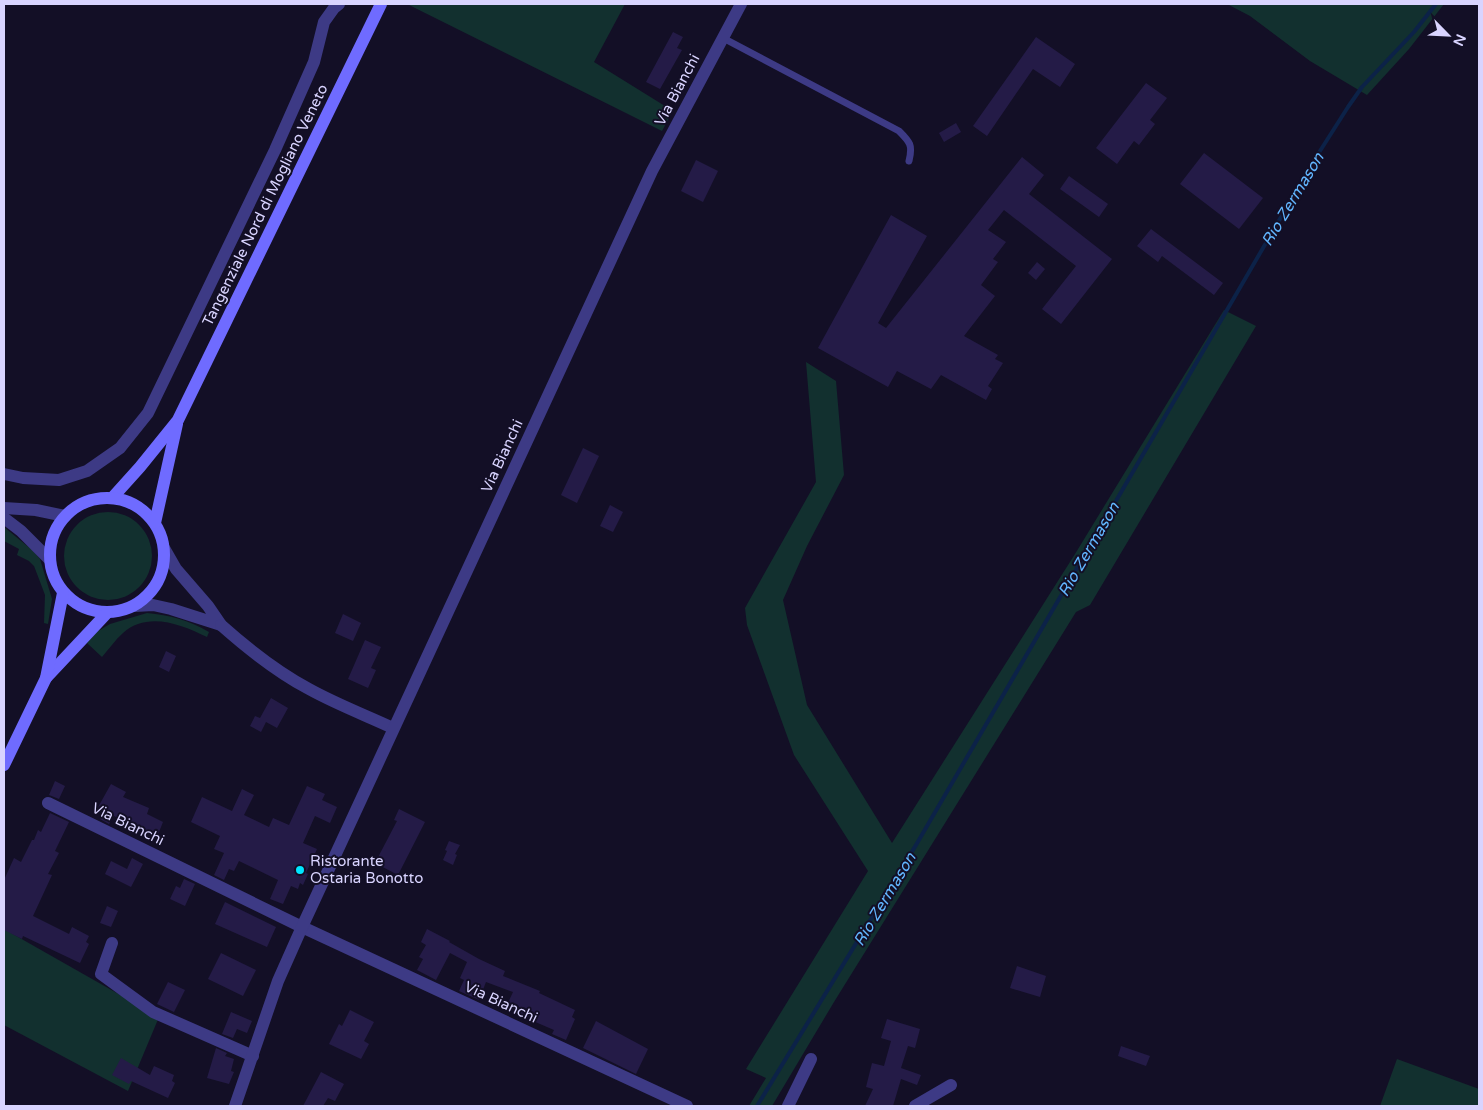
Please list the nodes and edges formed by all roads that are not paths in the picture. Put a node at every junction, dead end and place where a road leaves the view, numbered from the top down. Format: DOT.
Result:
graph roads {
  1 [pos="339,4"];
  2 [pos="381,4"];
  3 [pos="741,4"];
  4 [pos="723,38"];
  5 [pos="909,160"];
  6 [pos="178,420"];
  7 [pos="4,474"];
  8 [pos="113,497"];
  9 [pos="4,508"];
  10 [pos="65,516"];
  11 [pos="4,518"];
  12 [pos="155,523"];
  13 [pos="164,548"];
  14 [pos="50,559"];
  15 [pos="63,593"];
  16 [pos="134,606"];
  17 [pos="107,613"];
  18 [pos="221,625"];
  19 [pos="46,678"];
  20 [pos="393,728"];
  21 [pos="4,765"];
  22 [pos="48,803"];
  23 [pos="302,926"];
  24 [pos="112,943"];
  25 [pos="253,1056"];
  26 [pos="811,1059"];
  27 [pos="951,1085"];
  28 [pos="792,1105"];
  29 [pos="236,1106"];
  30 [pos="687,1106"];
  31 [pos="915,1106"];
  1 -- 7 [label="street"];
  2 -- 6 [label="main road, Tangenziale Nord di Mogliano Veneto"];
  3 -- 4 [label="street, Via Bianchi"];
  4 -- 5 [label="lane"];
  4 -- 20 [label="street, Via Bianchi"];
  6 -- 8 [label="main road"];
  6 -- 12 [label="main road"];
  8 -- 10 [label="main road"];
  8 -- 12 [label="main road"];
  9 -- 10 [label="street"];
  10 -- 14 [label="main road"];
  11 -- 14 [label="street"];
  12 -- 13 [label="main road"];
  13 -- 16 [label="main road"];
  13 -- 18 [label="street"];
  14 -- 15 [label="main road"];
  15 -- 17 [label="main road"];
  15 -- 19 [label="main road"];
  16 -- 17 [label="main road"];
  16 -- 18 [label="street"];
  17 -- 19 [label="main road"];
  18 -- 20 [label="street"];
  19 -- 21 [label="main road"];
  20 -- 23 [label="street, Via Bianchi"];
  22 -- 23 [label="street, Via Bianchi"];
  23 -- 25 [label="street, Via Bianchi"];
  23 -- 30 [label="street, Via Bianchi"];
  24 -- 25 [label="street"];
  25 -- 29 [label="street, Via Bianchi"];
  26 -- 28 [label="street"];
  27 -- 31 [label="street"];
}
